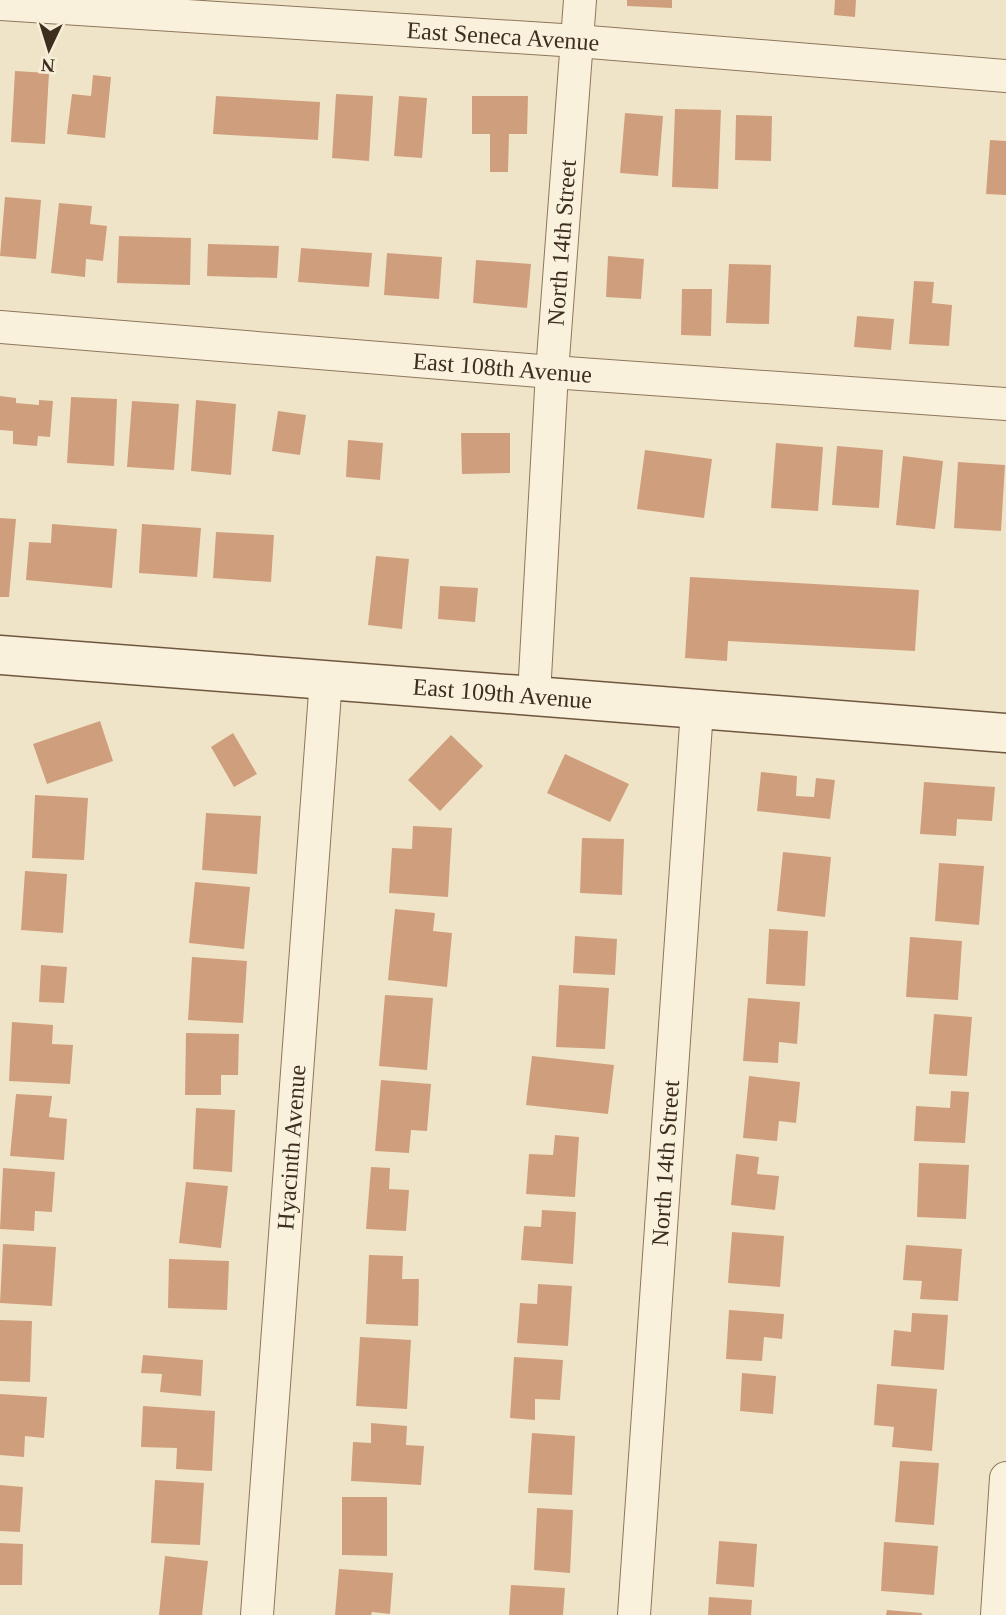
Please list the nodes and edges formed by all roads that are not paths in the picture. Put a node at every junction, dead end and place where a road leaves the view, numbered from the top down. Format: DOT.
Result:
graph roads {
  1 [pos="580,0"];
  2 [pos="0,4"];
  3 [pos="577,41"];
  4 [pos="1006,76"];
  5 [pos="0,327"];
  6 [pos="552,372"];
  7 [pos="1006,404"];
  8 [pos="0,655"];
  9 [pos="326,679"];
  10 [pos="534,695"];
  11 [pos="697,710"];
  12 [pos="1006,733"];
  13 [pos="1006,1478"];
  14 [pos="257,1615"];
  15 [pos="634,1615"];
  16 [pos="997,1615"];
  1 -- 3 [label="street, North 14th Street"];
  2 -- 3 [label="street, East Seneca Avenue"];
  3 -- 4 [label="street, East Seneca Avenue"];
  3 -- 6 [label="street, North 14th Street"];
  5 -- 6 [label="street, East 108th Avenue"];
  6 -- 7 [label="street, East 108th Avenue"];
  6 -- 10 [label="street, North 14th Street"];
  8 -- 9 [label="street, East 109th Avenue"];
  9 -- 10 [label="street, East 109th Avenue"];
  9 -- 14 [label="street, Hyacinth Avenue"];
  10 -- 11 [label="street, East 109th Avenue"];
  11 -- 12 [label="street, East 109th Avenue"];
  11 -- 15 [label="street, North 14th Street"];
  13 -- 16 [label="street"];
}
